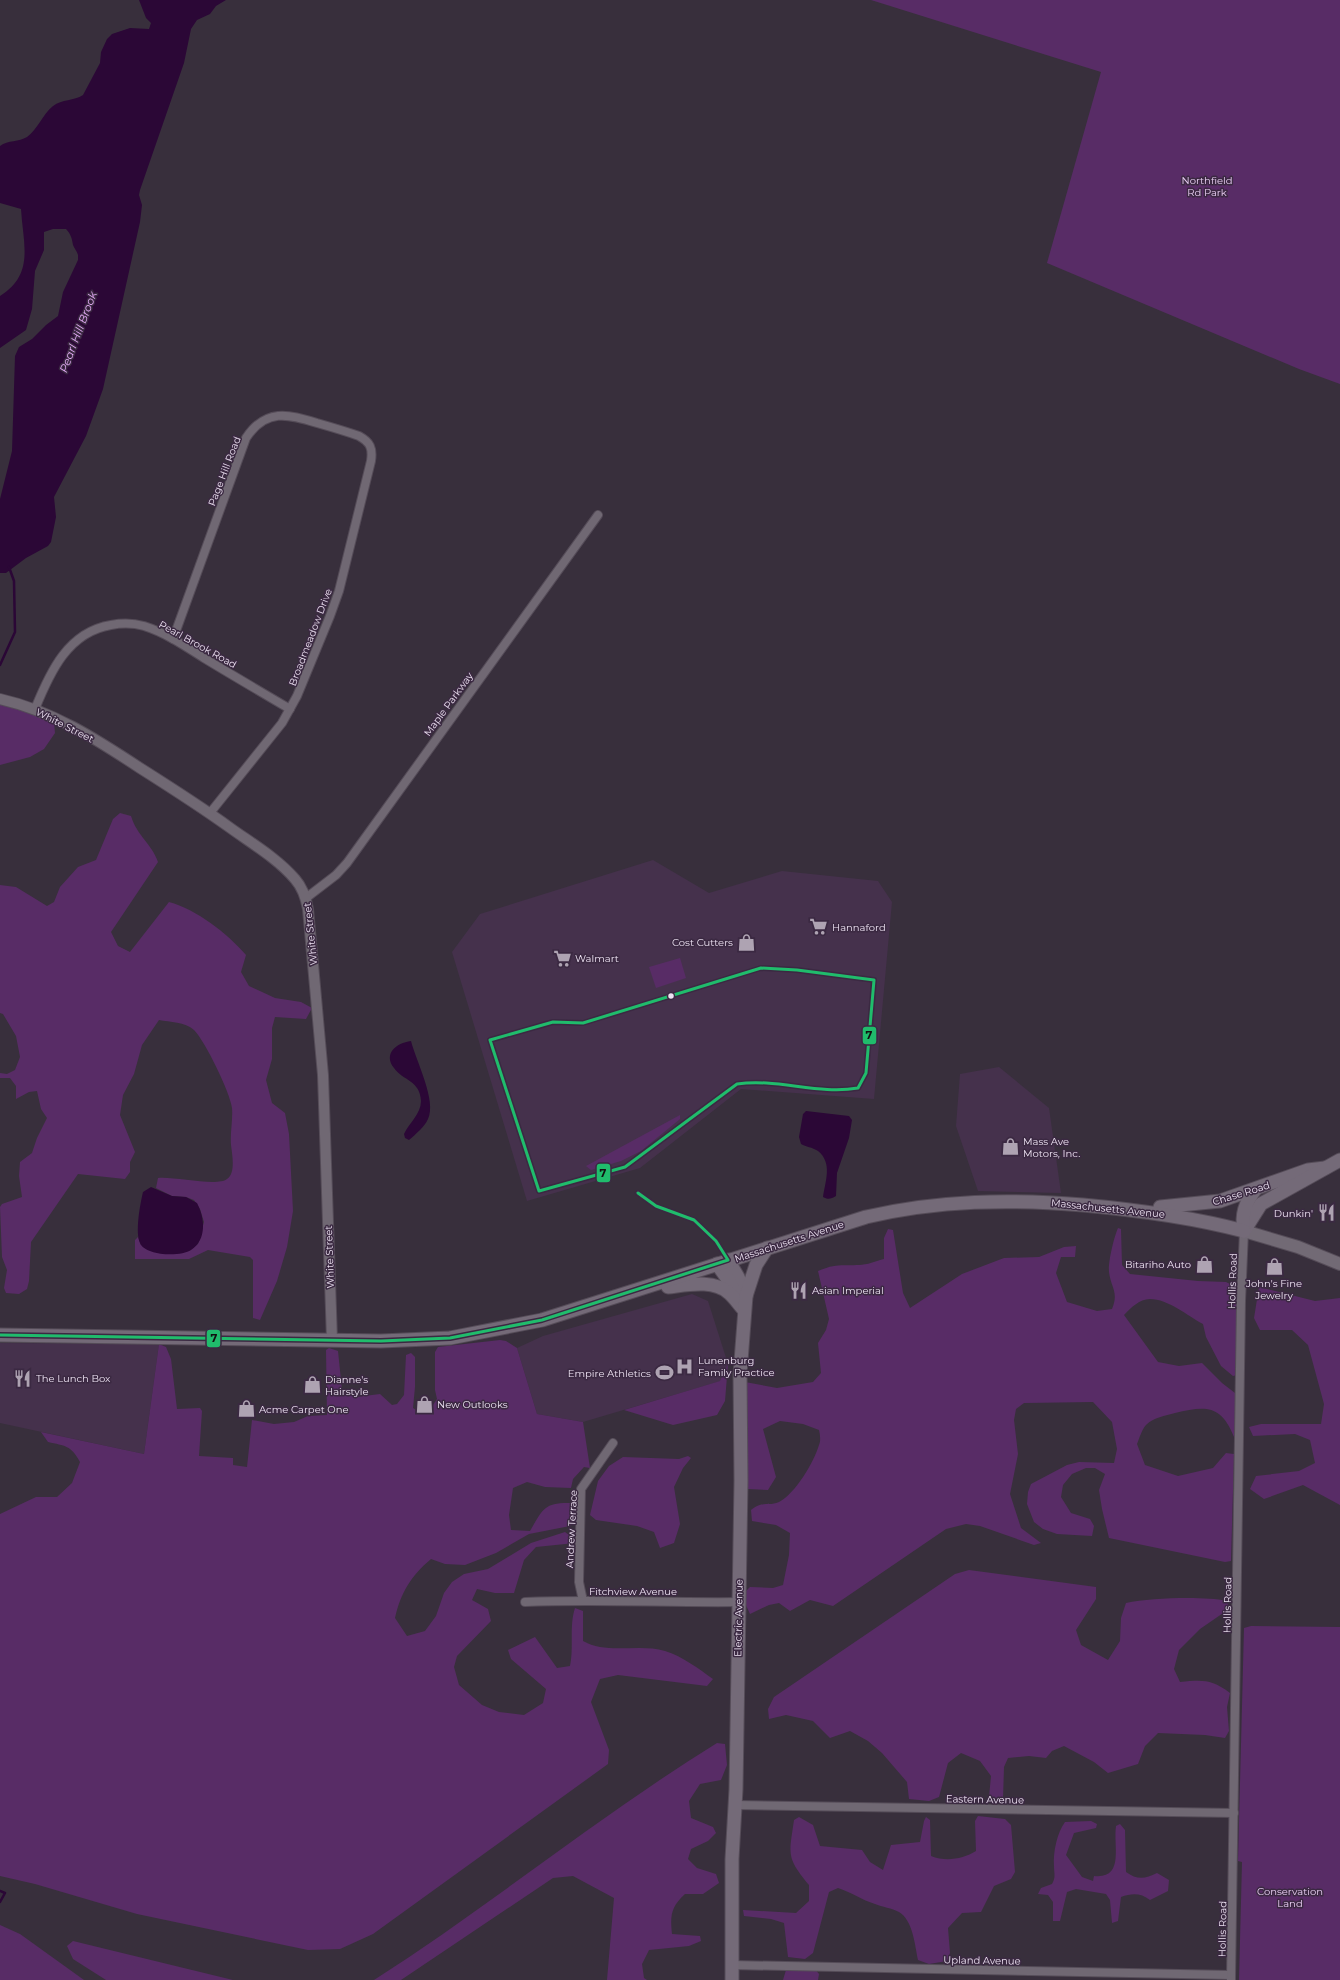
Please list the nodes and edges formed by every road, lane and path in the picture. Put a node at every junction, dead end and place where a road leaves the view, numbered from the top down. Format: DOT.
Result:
graph roads {
  1 [pos="369,443"];
  2 [pos="598,515"];
  3 [pos="173,639"];
  4 [pos="0,699"];
  5 [pos="35,708"];
  6 [pos="290,709"];
  7 [pos="210,813"];
  8 [pos="306,898"];
  9 [pos="1340,1160"];
  10 [pos="1325,1168"];
  11 [pos="1255,1190"];
  12 [pos="1132,1209"];
  13 [pos="1244,1231"];
  14 [pos="767,1248"];
  15 [pos="722,1262"];
  16 [pos="1340,1264"];
  17 [pos="641,1290"];
  18 [pos="746,1296"];
  19 [pos="744,1310"];
  20 [pos="0,1335"];
  21 [pos="332,1340"];
  22 [pos="613,1443"];
  23 [pos="584,1601"];
  24 [pos="526,1602"];
  25 [pos="740,1602"];
  26 [pos="735,1805"];
  27 [pos="1234,1813"];
  28 [pos="732,1965"];
  29 [pos="1231,1978"];
  30 [pos="732,1980"];
  1 -- 3 [label="street, Page Hill Road"];
  1 -- 6 [label="street, Broadmeadow Drive"];
  2 -- 8 [label="street, Maple Parkway"];
  3 -- 5 [label="street, Pearl Brook Road"];
  3 -- 6 [label="street, Pearl Brook Road"];
  4 -- 5 [label="street, White Street"];
  5 -- 7 [label="street, White Street"];
  6 -- 7 [label="street, Broadmeadow Drive"];
  7 -- 8 [label="street, White Street"];
  8 -- 21 [label="street, White Street"];
  9 -- 10 [label="main road, Chase Road"];
  10 -- 11 [label="main road, Chase Road"];
  10 -- 13 [label="main road, Chase Road"];
  11 -- 12 [label="main road, Chase Road"];
  11 -- 13 [label="main road"];
  12 -- 13 [label="main road, Massachusetts Avenue"];
  12 -- 14 [label="main road, Massachusetts Avenue"];
  13 -- 16 [label="main road, Massachusetts Avenue"];
  13 -- 27 [label="street, Hollis Road"];
  14 -- 15 [label="main road, Massachusetts Avenue"];
  14 -- 18 [label="main road, Electric Avenue"];
  15 -- 17 [label="main road, Massachusetts Avenue"];
  15 -- 18 [label="main road"];
  15 -- 19 [label="main road"];
  17 -- 19 [label="main road"];
  17 -- 21 [label="main road, Massachusetts Avenue"];
  18 -- 19 [label="main road, Electric Avenue"];
  19 -- 25 [label="main road, Electric Avenue"];
  20 -- 21 [label="main road, Massachusetts Avenue"];
  22 -- 23 [label="street, Andrew Terrace"];
  23 -- 24 [label="street, Fitchview Avenue"];
  23 -- 25 [label="street, Fitchview Avenue"];
  25 -- 26 [label="main road, Electric Avenue"];
  26 -- 27 [label="street, Eastern Avenue"];
  26 -- 28 [label="main road, Electric Avenue"];
  27 -- 29 [label="street, Hollis Road"];
  28 -- 29 [label="street, Upland Avenue"];
  28 -- 30 [label="main road, Electric Avenue"];
}
